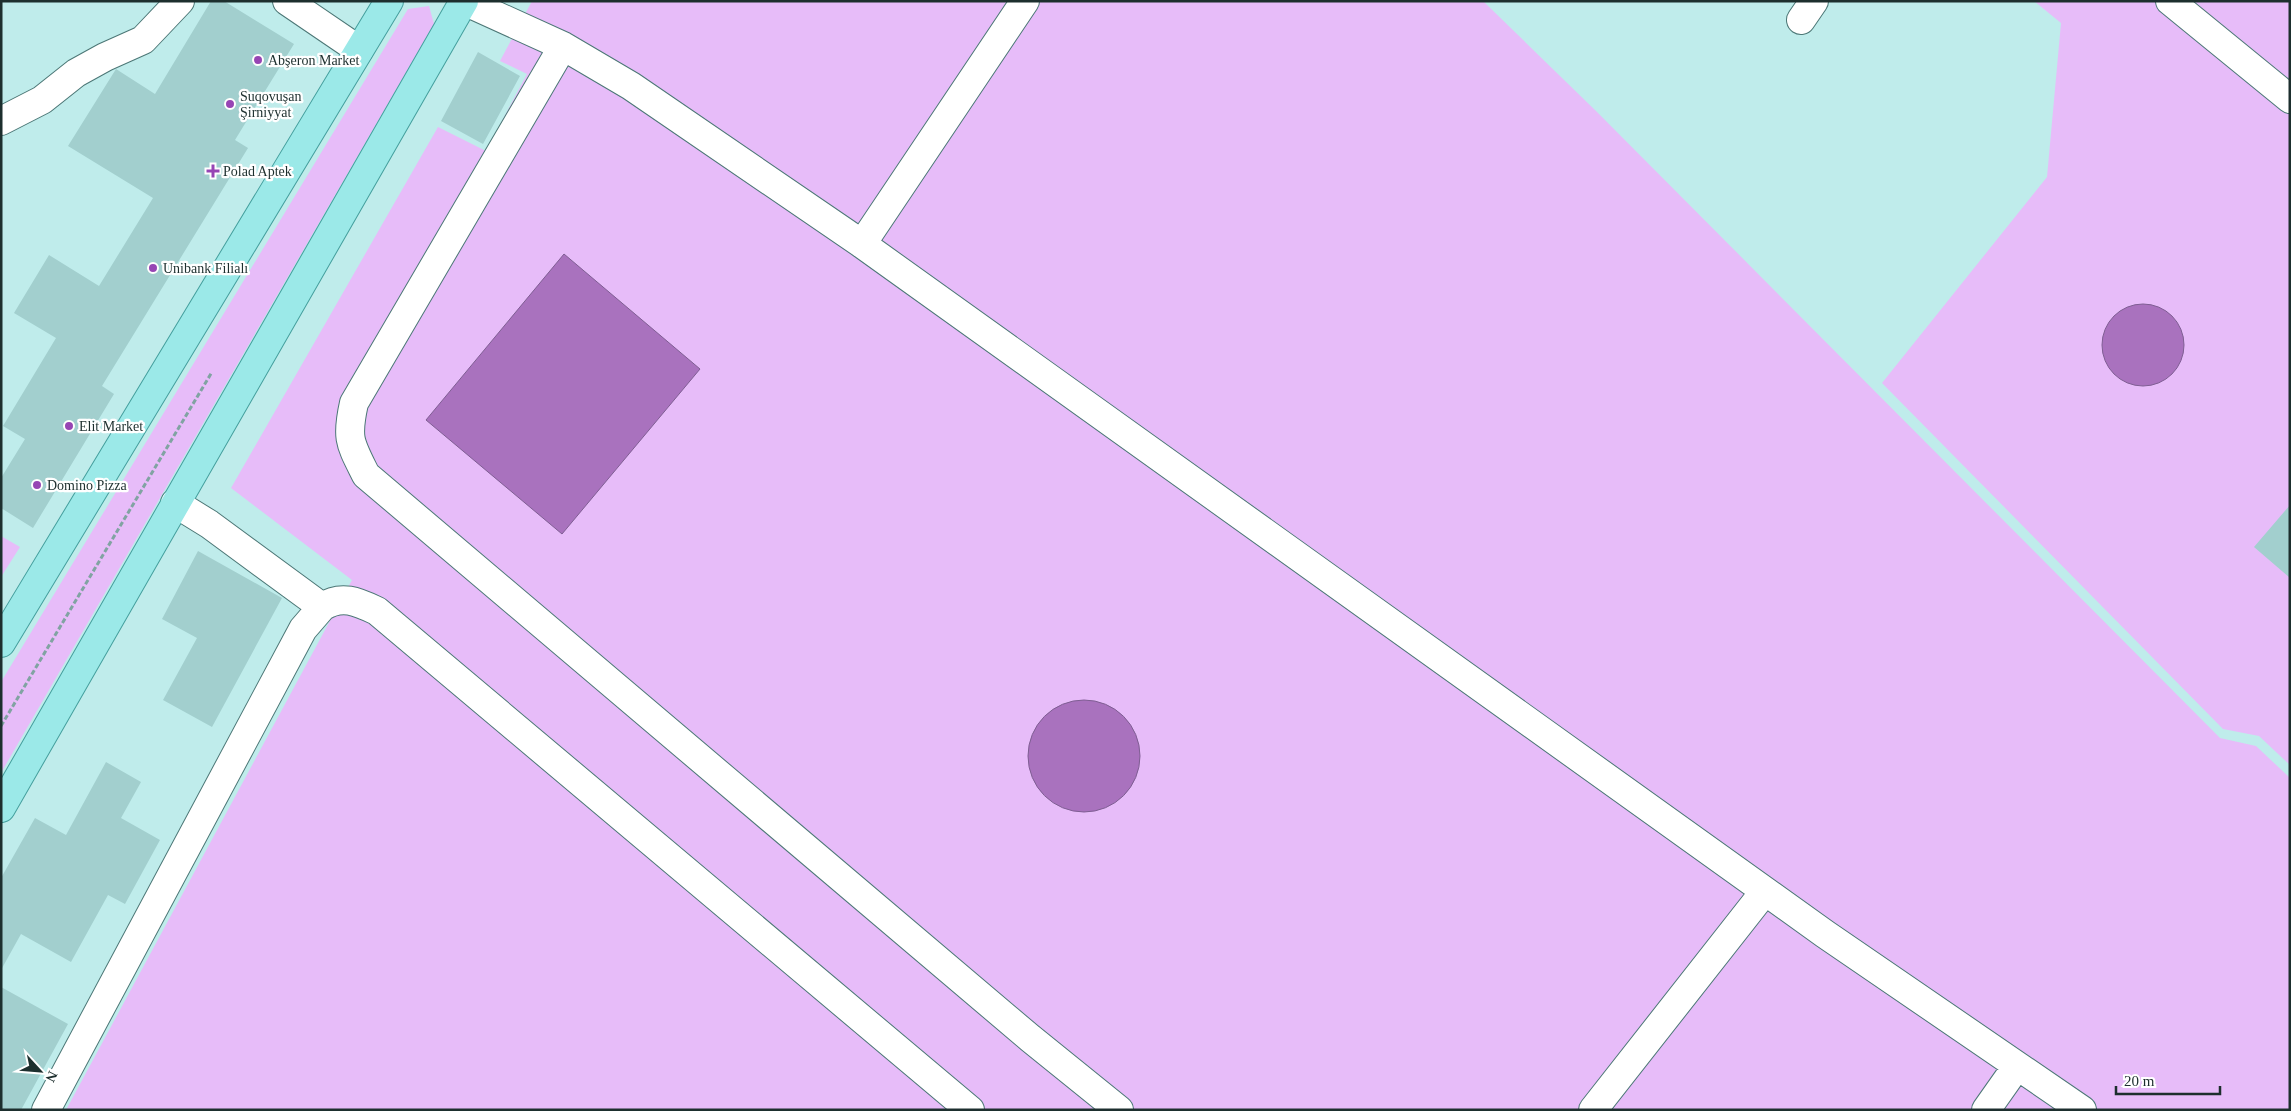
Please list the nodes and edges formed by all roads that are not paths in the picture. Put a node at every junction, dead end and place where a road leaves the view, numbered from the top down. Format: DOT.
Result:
graph roads {
  1 [pos="180,1"];
  2 [pos="287,1"];
  3 [pos="389,1"];
  4 [pos="464,1"];
  5 [pos="1025,1"];
  6 [pos="2170,1"];
  7 [pos="563,46"];
  8 [pos="359,50"];
  9 [pos="2290,99"];
  10 [pos="1,121"];
  11 [pos="862,244"];
  12 [pos="175,503"];
  13 [pos="322,606"];
  14 [pos="1,642"];
  15 [pos="1,808"];
  16 [pos="1765,891"];
  17 [pos="2017,1066"];
  18 [pos="46,1110"];
  19 [pos="970,1110"];
  20 [pos="1119,1110"];
  21 [pos="1593,1110"];
  22 [pos="1986,1110"];
  23 [pos="2082,1110"];
  1 -- 10 [label="street"];
  2 -- 8 [label="street"];
  3 -- 8 [label="main road"];
  4 -- 7 [label="street"];
  4 -- 12 [label="main road"];
  5 -- 11 [label="street"];
  6 -- 9 [label="street"];
  7 -- 11 [label="street"];
  7 -- 20 [label="street"];
  8 -- 14 [label="main road"];
  11 -- 16 [label="street"];
  12 -- 13 [label="street"];
  12 -- 15 [label="main road"];
  13 -- 18 [label="street"];
  13 -- 19 [label="street"];
  16 -- 17 [label="street"];
  16 -- 21 [label="street"];
  17 -- 22 [label="street"];
  17 -- 23 [label="street"];
}
